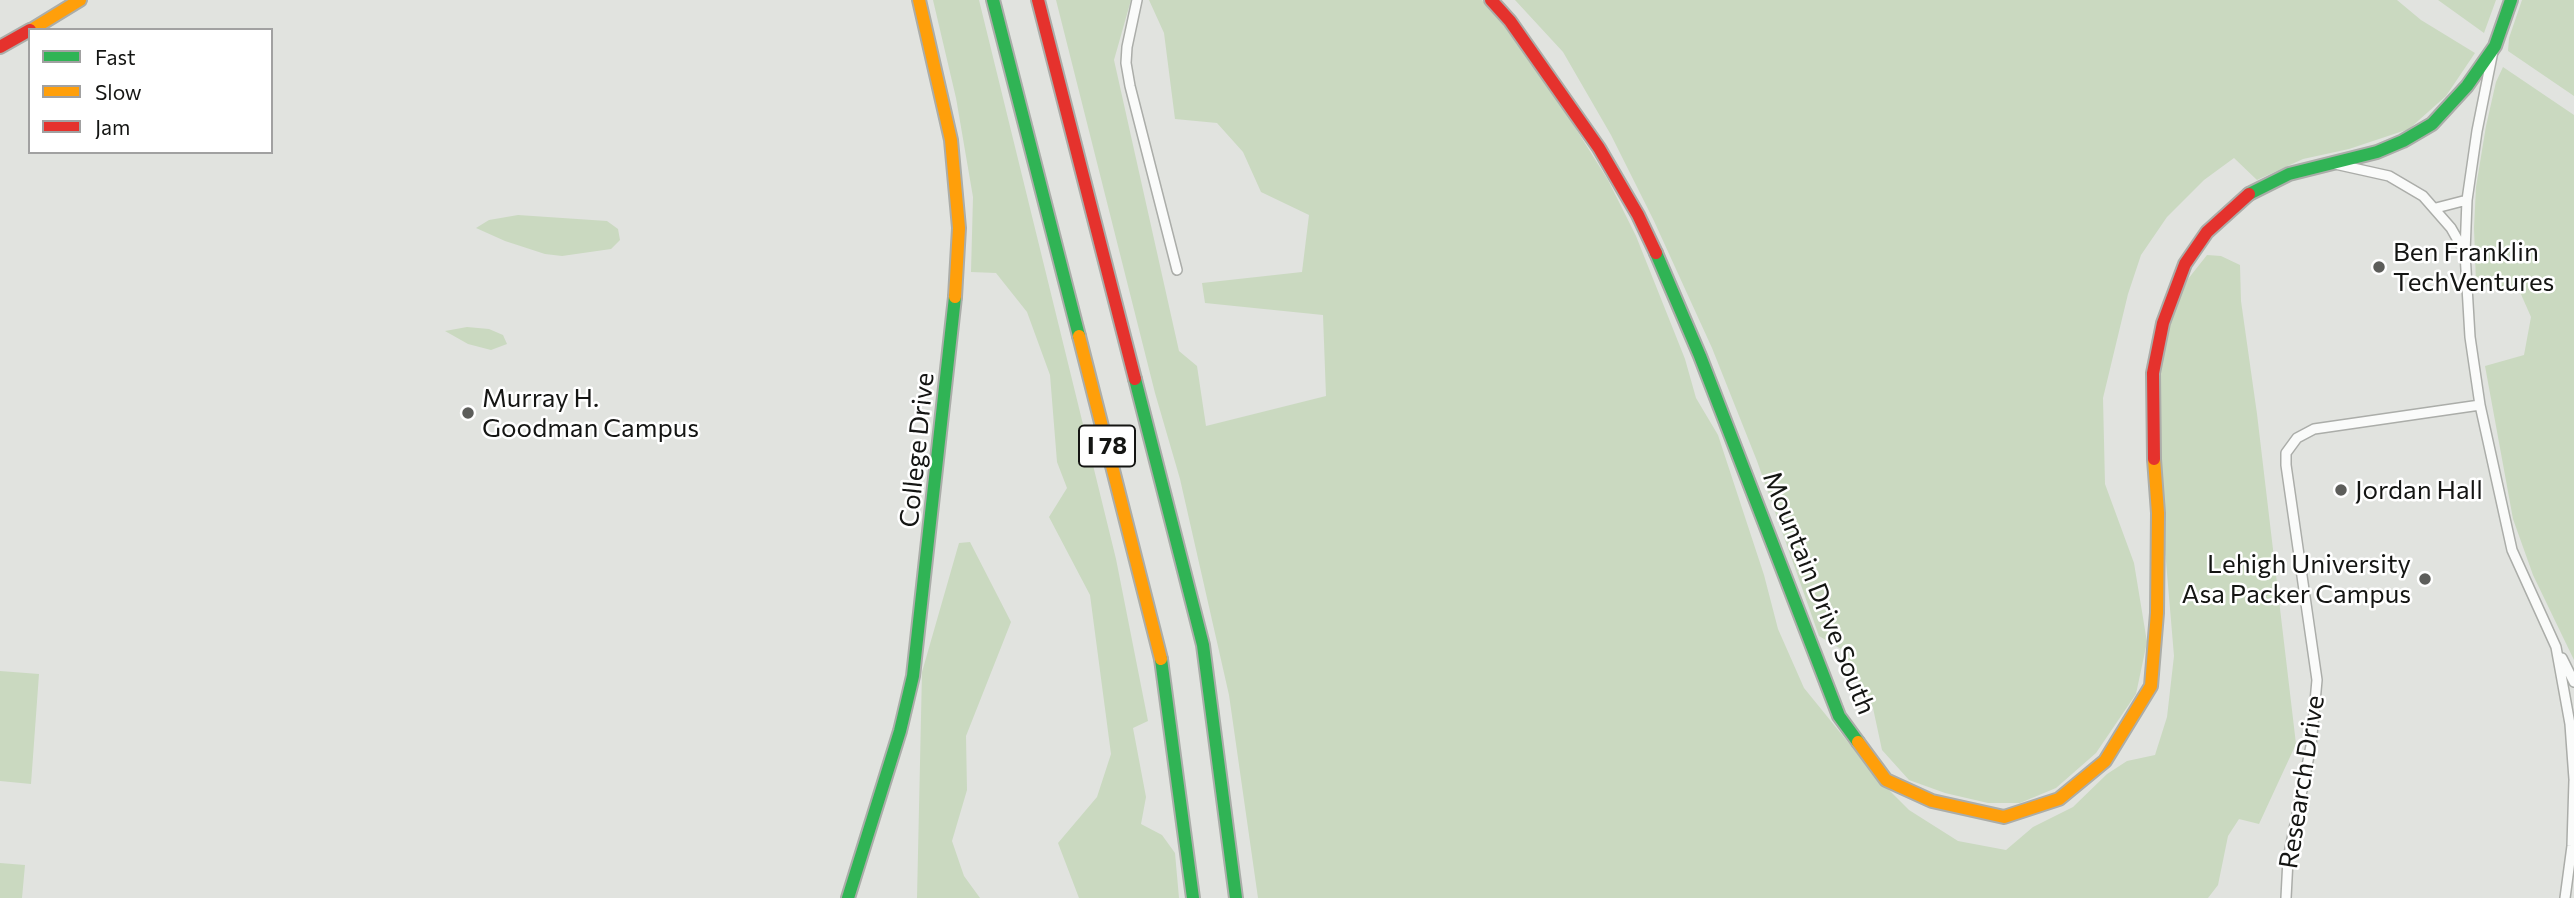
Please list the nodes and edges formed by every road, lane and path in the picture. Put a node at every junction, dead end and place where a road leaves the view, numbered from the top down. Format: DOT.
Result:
graph roads {
  1 [pos="80,0"];
  2 [pos="919,0"];
  3 [pos="993,0"];
  4 [pos="1038,0"];
  5 [pos="1138,0"];
  6 [pos="1491,0"];
  7 [pos="2511,0"];
  8 [pos="33,28"];
  9 [pos="28,31"];
  10 [pos="2494,46"];
  11 [pos="0,47"];
  12 [pos="2332,164"];
  13 [pos="2467,200"];
  14 [pos="2437,208"];
  15 [pos="2465,253"];
  16 [pos="1177,270"];
  17 [pos="2480,405"];
  18 [pos="2556,647"];
  19 [pos="2574,682"];
  20 [pos="2574,780"];
  21 [pos="848,898"];
  22 [pos="1193,898"];
  23 [pos="1237,898"];
  24 [pos="2286,898"];
  25 [pos="2565,898"];
  1 -- 8 [label="main road"];
  2 -- 21 [label="main road, College Drive"];
  3 -- 22 [label="main road, I 78"];
  4 -- 23 [label="main road, I 78"];
  5 -- 16 [label="street"];
  6 -- 12 [label="main road, Mountain Drive South"];
  7 -- 10 [label="main road, Mountain Drive South"];
  9 -- 11 [label="main road"];
  10 -- 12 [label="main road, Mountain Drive South"];
  10 -- 13 [label="street"];
  12 -- 14 [label="street, Mountain Drive South"];
  13 -- 14 [label="street"];
  13 -- 15 [label="street"];
  14 -- 15 [label="street, Mountain Drive South"];
  15 -- 17 [label="street"];
  17 -- 18 [label="street"];
  17 -- 24 [label="street, Research Drive"];
  18 -- 19 [label="street"];
  18 -- 20 [label="street"];
  20 -- 25 [label="street"];
}
